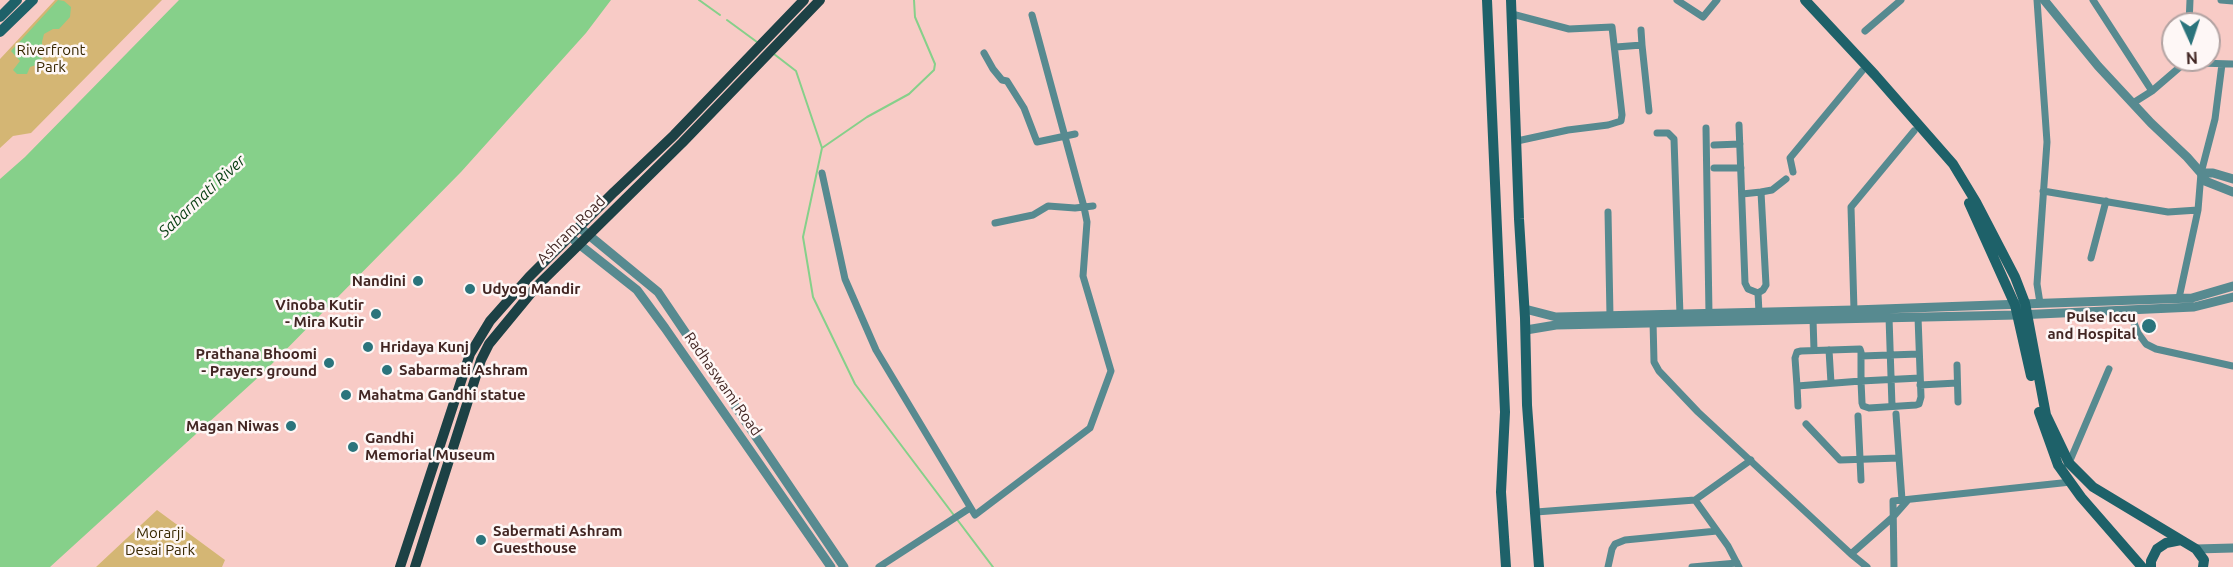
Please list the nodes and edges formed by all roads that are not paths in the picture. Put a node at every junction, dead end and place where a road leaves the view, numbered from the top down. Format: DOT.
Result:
graph roads {
  1 [pos="17,0"];
  2 [pos="33,0"];
  3 [pos="804,0"];
  4 [pos="820,0"];
  5 [pos="1487,0"];
  6 [pos="1511,0"];
  7 [pos="1677,0"];
  8 [pos="1718,0"];
  9 [pos="1796,0"];
  10 [pos="1805,0"];
  11 [pos="1901,0"];
  12 [pos="2037,0"];
  13 [pos="2044,0"];
  14 [pos="2093,0"];
  15 [pos="2221,0"];
  16 [pos="2233,1"];
  17 [pos="1512,14"];
  18 [pos="1032,15"];
  19 [pos="0,17"];
  20 [pos="1641,30"];
  21 [pos="1865,31"];
  22 [pos="0,32"];
  23 [pos="1642,45"];
  24 [pos="1616,47"];
  25 [pos="984,53"];
  26 [pos="2222,64"];
  27 [pos="2233,64"];
  28 [pos="1862,71"];
  29 [pos="2174,72"];
  30 [pos="2152,91"];
  31 [pos="2133,103"];
  32 [pos="1648,111"];
  33 [pos="1739,125"];
  34 [pos="1706,128"];
  35 [pos="1914,131"];
  36 [pos="1657,133"];
  37 [pos="1075,134"];
  38 [pos="1064,137"];
  39 [pos="1517,141"];
  40 [pos="1740,144"];
  41 [pos="1714,145"];
  42 [pos="1713,168"];
  43 [pos="1741,168"];
  44 [pos="1793,172"];
  45 [pos="822,173"];
  46 [pos="2201,173"];
  47 [pos="1786,179"];
  48 [pos="2233,179"];
  49 [pos="2043,191"];
  50 [pos="1761,192"];
  51 [pos="2233,192"];
  52 [pos="1742,194"];
  53 [pos="2106,201"];
  54 [pos="1093,206"];
  55 [pos="1084,207"];
  56 [pos="2198,210"];
  57 [pos="1608,212"];
  58 [pos="995,223"];
  59 [pos="579,227"];
  60 [pos="588,235"];
  61 [pos="574,240"];
  62 [pos="2091,258"];
  63 [pos="2233,286"];
  64 [pos="1758,293"];
  65 [pos="2233,297"];
  66 [pos="2179,298"];
  67 [pos="2040,303"];
  68 [pos="1525,309"];
  69 [pos="2021,309"];
  70 [pos="1854,310"];
  71 [pos="2128,310"];
  72 [pos="1760,313"];
  73 [pos="1709,314"];
  74 [pos="1680,315"];
  75 [pos="1610,316"];
  76 [pos="1889,317"];
  77 [pos="1918,317"];
  78 [pos="1653,319"];
  79 [pos="1813,319"];
  80 [pos="1526,330"];
  81 [pos="479,337"];
  82 [pos="489,344"];
  83 [pos="1829,350"];
  84 [pos="1814,351"];
  85 [pos="1919,354"];
  86 [pos="1891,355"];
  87 [pos="1861,356"];
  88 [pos="1957,366"];
  89 [pos="2233,366"];
  90 [pos="2109,369"];
  91 [pos="1891,380"];
  92 [pos="1861,381"];
  93 [pos="1920,381"];
  94 [pos="1831,383"];
  95 [pos="1958,383"];
  96 [pos="1797,386"];
  97 [pos="1958,402"];
  98 [pos="1798,406"];
  99 [pos="1892,406"];
  100 [pos="1896,414"];
  101 [pos="1858,416"];
  102 [pos="1806,424"];
  103 [pos="1899,458"];
  104 [pos="1860,459"];
  105 [pos="1751,460"];
  106 [pos="2069,463"];
  107 [pos="1861,480"];
  108 [pos="2071,482"];
  109 [pos="1695,500"];
  110 [pos="1905,500"];
  111 [pos="970,508"];
  112 [pos="1536,512"];
  113 [pos="1893,517"];
  114 [pos="1717,531"];
  115 [pos="2181,540"];
  116 [pos="2233,548"];
  117 [pos="2196,549"];
  118 [pos="1851,554"];
  119 [pos="1738,565"];
  120 [pos="2207,565"];
  121 [pos="400,567"];
  122 [pos="415,567"];
  123 [pos="831,567"];
  124 [pos="844,567"];
  125 [pos="879,567"];
  126 [pos="1506,567"];
  127 [pos="1539,567"];
  128 [pos="1608,567"];
  129 [pos="1692,567"];
  130 [pos="1699,567"];
  131 [pos="1868,567"];
  132 [pos="1894,567"];
  133 [pos="2142,567"];
  134 [pos="2151,567"];
  1 -- 19 [label="main road"];
  2 -- 22 [label="main road"];
  3 -- 59 [label="main road, Ashram Road"];
  4 -- 60 [label="main road, Ashram Road"];
  5 -- 126 [label="main road"];
  6 -- 17 [label="main road"];
  7 -- 8 [label="street"];
  9 -- 28 [label="main road"];
  10 -- 69 [label="main road"];
  11 -- 21 [label="street"];
  12 -- 49 [label="street"];
  13 -- 31 [label="street"];
  14 -- 30 [label="street"];
  15 -- 16 [label="street"];
  17 -- 24 [label="street"];
  17 -- 39 [label="main road"];
  18 -- 38 [label="street"];
  20 -- 23 [label="street"];
  23 -- 24 [label="street"];
  23 -- 32 [label="street"];
  24 -- 39 [label="street"];
  25 -- 38 [label="street"];
  26 -- 27 [label="street"];
  26 -- 46 [label="street"];
  28 -- 35 [label="main road"];
  28 -- 44 [label="street"];
  29 -- 30 [label="street"];
  30 -- 31 [label="street"];
  31 -- 46 [label="street"];
  33 -- 40 [label="street"];
  34 -- 73 [label="street"];
  35 -- 69 [label="main road"];
  35 -- 70 [label="street"];
  36 -- 74 [label="street"];
  37 -- 38 [label="street"];
  38 -- 55 [label="street"];
  39 -- 68 [label="main road"];
  40 -- 41 [label="street"];
  40 -- 43 [label="street"];
  42 -- 43 [label="street"];
  43 -- 52 [label="street"];
  45 -- 111 [label="street"];
  46 -- 48 [label="street"];
  46 -- 51 [label="street"];
  46 -- 56 [label="street"];
  47 -- 50 [label="street"];
  49 -- 53 [label="street"];
  49 -- 67 [label="street"];
  50 -- 52 [label="street"];
  50 -- 64 [label="street"];
  52 -- 64 [label="street"];
  53 -- 56 [label="street"];
  53 -- 62 [label="street"];
  54 -- 55 [label="street"];
  55 -- 58 [label="street"];
  55 -- 111 [label="street"];
  56 -- 66 [label="street"];
  57 -- 75 [label="street"];
  59 -- 60 [label="street, Radhaswami Road"];
  59 -- 61 [label="main road, Ashram Road"];
  60 -- 61 [label="main road, Ashram Road"];
  60 -- 124 [label="street, Radhaswami Road"];
  61 -- 81 [label="main road, Ashram Road"];
  61 -- 82 [label="main road, Ashram Road"];
  61 -- 123 [label="street, Radhaswami Road"];
  63 -- 66 [label="street"];
  64 -- 72 [label="street"];
  65 -- 71 [label="street"];
  66 -- 67 [label="street"];
  67 -- 69 [label="street"];
  68 -- 75 [label="street"];
  68 -- 80 [label="main road"];
  69 -- 70 [label="street"];
  69 -- 71 [label="street"];
  69 -- 77 [label="street"];
  69 -- 106 [label="main road"];
  69 -- 108 [label="main road"];
  70 -- 72 [label="street"];
  71 -- 89 [label="street"];
  72 -- 73 [label="street"];
  73 -- 74 [label="street"];
  74 -- 78 [label="street"];
  75 -- 78 [label="street"];
  76 -- 77 [label="street"];
  76 -- 79 [label="street"];
  76 -- 86 [label="street"];
  77 -- 85 [label="street"];
  78 -- 79 [label="street"];
  78 -- 80 [label="street"];
  78 -- 105 [label="street"];
  79 -- 84 [label="street"];
  80 -- 112 [label="main road"];
  81 -- 82 [label="main road"];
  81 -- 121 [label="main road, Ashram Road"];
  82 -- 122 [label="main road, Ashram Road"];
  83 -- 84 [label="street"];
  83 -- 87 [label="street"];
  83 -- 94 [label="street"];
  84 -- 96 [label="street"];
  85 -- 86 [label="street"];
  85 -- 93 [label="street"];
  86 -- 87 [label="street"];
  86 -- 91 [label="street"];
  87 -- 92 [label="street"];
  88 -- 95 [label="street"];
  90 -- 106 [label="street"];
  91 -- 92 [label="street"];
  91 -- 93 [label="street"];
  91 -- 99 [label="street"];
  92 -- 94 [label="street"];
  92 -- 99 [label="street"];
  93 -- 95 [label="street"];
  93 -- 99 [label="street"];
  94 -- 96 [label="street"];
  95 -- 97 [label="street"];
  96 -- 98 [label="street"];
  100 -- 103 [label="street"];
  101 -- 104 [label="street"];
  102 -- 104 [label="street"];
  103 -- 104 [label="street"];
  103 -- 110 [label="street"];
  104 -- 107 [label="street"];
  105 -- 109 [label="street"];
  105 -- 118 [label="street"];
  106 -- 115 [label="main road"];
  108 -- 110 [label="street"];
  108 -- 133 [label="main road"];
  109 -- 112 [label="street"];
  109 -- 114 [label="street"];
  110 -- 113 [label="street"];
  111 -- 125 [label="street"];
  112 -- 127 [label="main road"];
  113 -- 118 [label="street"];
  113 -- 132 [label="street"];
  114 -- 119 [label="street"];
  114 -- 128 [label="street"];
  115 -- 117 [label="main road"];
  115 -- 134 [label="main road"];
  116 -- 117 [label="street"];
  117 -- 120 [label="main road"];
  118 -- 131 [label="street"];
  119 -- 130 [label="street"];
  129 -- 130 [label="street"];
}
